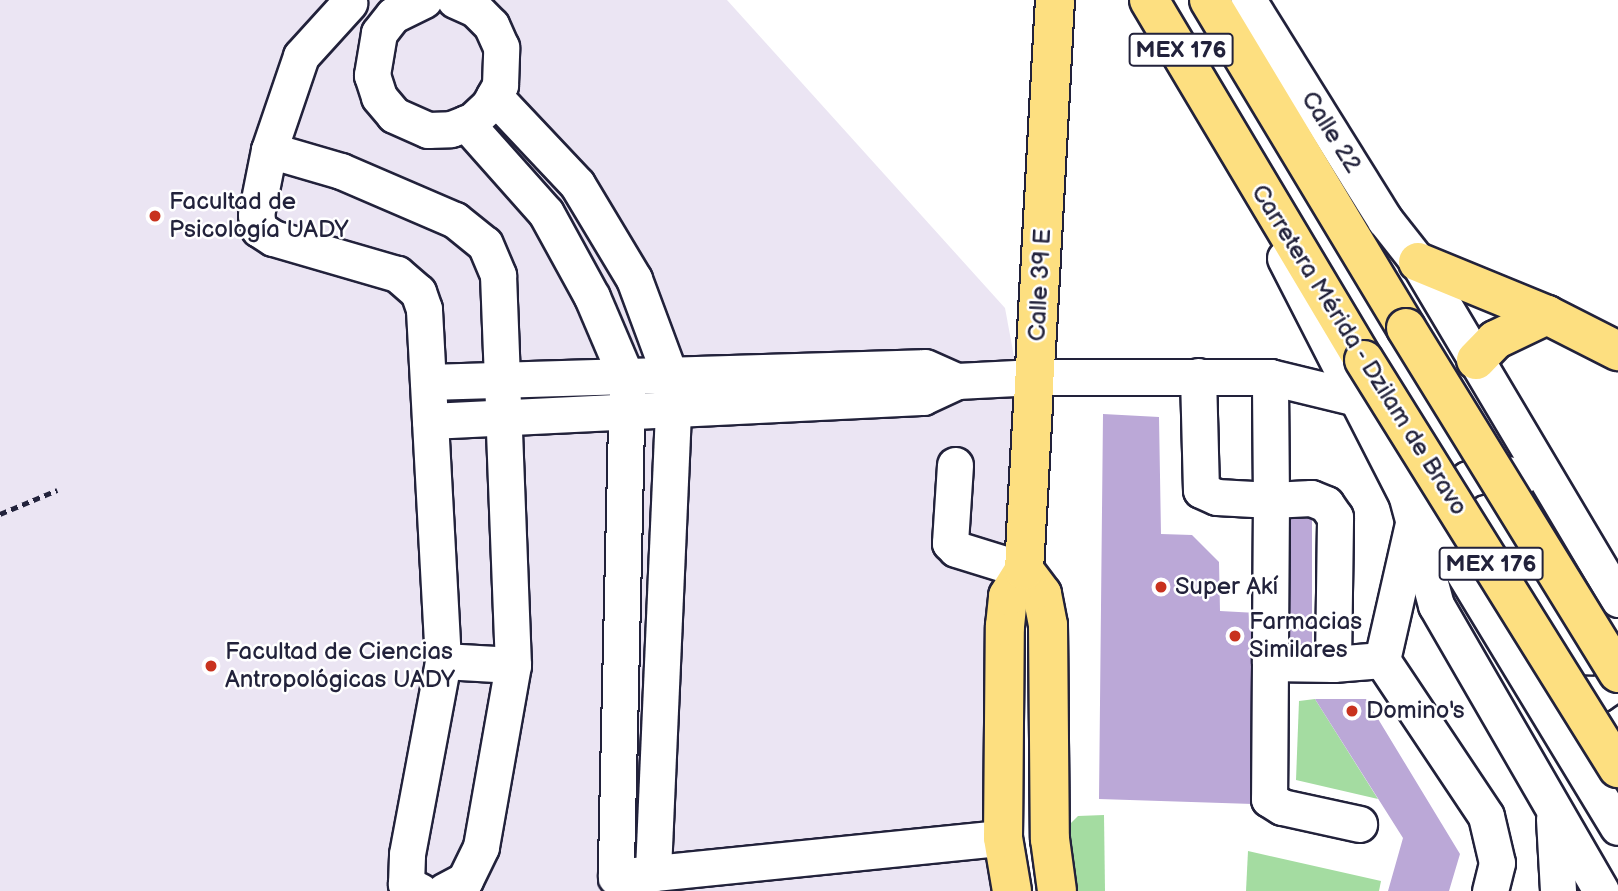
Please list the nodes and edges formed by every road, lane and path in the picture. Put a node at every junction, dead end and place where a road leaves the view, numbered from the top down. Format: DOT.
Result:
graph roads {
  1 [pos="455,0"];
  2 [pos="1055,0"];
  3 [pos="1150,0"];
  4 [pos="1209,0"];
  5 [pos="1248,0"];
  6 [pos="415,1"];
  7 [pos="347,2"];
  8 [pos="379,33"];
  9 [pos="494,96"];
  10 [pos="1208,102"];
  11 [pos="466,123"];
  12 [pos="269,150"];
  13 [pos="1418,262"];
  14 [pos="1547,315"];
  15 [pos="1618,351"];
  16 [pos="1476,359"];
  17 [pos="670,376"];
  18 [pos="1198,376"];
  19 [pos="1035,377"];
  20 [pos="1270,377"];
  21 [pos="627,379"];
  22 [pos="957,381"];
  23 [pos="428,382"];
  24 [pos="502,382"];
  25 [pos="1356,398"];
  26 [pos="673,412"];
  27 [pos="629,414"];
  28 [pos="505,418"];
  29 [pos="430,421"];
  30 [pos="956,465"];
  31 [pos="1543,478"];
  32 [pos="57,490"];
  33 [pos="1271,500"];
  34 [pos="1416,510"];
  35 [pos="0,514"];
  36 [pos="1024,570"];
  37 [pos="1618,599"];
  38 [pos="1382,660"];
  39 [pos="443,661"];
  40 [pos="1270,663"];
  41 [pos="1333,664"];
  42 [pos="513,665"];
  43 [pos="1618,673"];
  44 [pos="1618,681"];
  45 [pos="1534,685"];
  46 [pos="1618,768"];
  47 [pos="1553,809"];
  48 [pos="1359,824"];
  49 [pos="1618,827"];
  50 [pos="1003,838"];
  51 [pos="653,874"];
  52 [pos="420,891"];
  53 [pos="444,891"];
  54 [pos="1012,891"];
  55 [pos="1057,891"];
  56 [pos="1490,891"];
  57 [pos="1558,891"];
  58 [pos="1601,891"];
  1 -- 9 [label="street"];
  2 -- 19 [label="main road, Calle 39 E"];
  3 -- 10 [label="main road, Carretera Mérida - Dzilam de Bravo / MEX 176"];
  4 -- 43 [label="main road, Carretera Mérida - Dzilam de Bravo / MEX 176, bridge"];
  5 -- 13 [label="street, Calle 22"];
  6 -- 8 [label="street"];
  7 -- 8 [label="street"];
  7 -- 12 [label="street"];
  8 -- 11 [label="street"];
  9 -- 11 [label="street"];
  9 -- 17 [label="street"];
  10 -- 25 [label="street"];
  10 -- 46 [label="main road, Carretera Mérida - Dzilam de Bravo / MEX 176, bridge"];
  11 -- 21 [label="street"];
  12 -- 23 [label="street"];
  12 -- 24 [label="street"];
  13 -- 14 [label="main road, Calle 22"];
  13 -- 16 [label="street, Calle 22"];
  14 -- 15 [label="main road, Calle 22"];
  14 -- 16 [label="main road"];
  16 -- 31 [label="street, Calle 22"];
  17 -- 21 [label="street"];
  17 -- 22 [label="street"];
  17 -- 26 [label="street"];
  18 -- 19 [label="street"];
  18 -- 20 [label="street"];
  18 -- 33 [label="street"];
  19 -- 22 [label="street"];
  19 -- 36 [label="main road, Calle 39 E"];
  20 -- 25 [label="street"];
  20 -- 33 [label="street"];
  21 -- 24 [label="street"];
  21 -- 27 [label="street"];
  22 -- 26 [label="street"];
  23 -- 24 [label="street"];
  23 -- 29 [label="street"];
  24 -- 28 [label="street"];
  25 -- 34 [label="street"];
  26 -- 27 [label="street"];
  26 -- 51 [label="street"];
  27 -- 28 [label="street"];
  27 -- 51 [label="street"];
  28 -- 29 [label="street"];
  28 -- 42 [label="street"];
  29 -- 39 [label="street"];
  30 -- 36 [label="street"];
  31 -- 34 [label="street"];
  31 -- 37 [label="street, Calle 22"];
  32 -- 35 [label="path"];
  33 -- 40 [label="street"];
  33 -- 41 [label="street"];
  34 -- 38 [label="street"];
  34 -- 45 [label="street"];
  34 -- 47 [label="street"];
  36 -- 50 [label="main road, Calle 39 E"];
  36 -- 55 [label="main road"];
  38 -- 41 [label="street"];
  38 -- 56 [label="street"];
  39 -- 42 [label="street"];
  39 -- 52 [label="street"];
  40 -- 41 [label="street"];
  40 -- 48 [label="street"];
  42 -- 53 [label="street"];
  44 -- 45 [label="street"];
  45 -- 49 [label="street"];
  47 -- 57 [label="street"];
  47 -- 58 [label="street"];
  50 -- 51 [label="street"];
  50 -- 54 [label="main road, Calle 39 E"];
}
